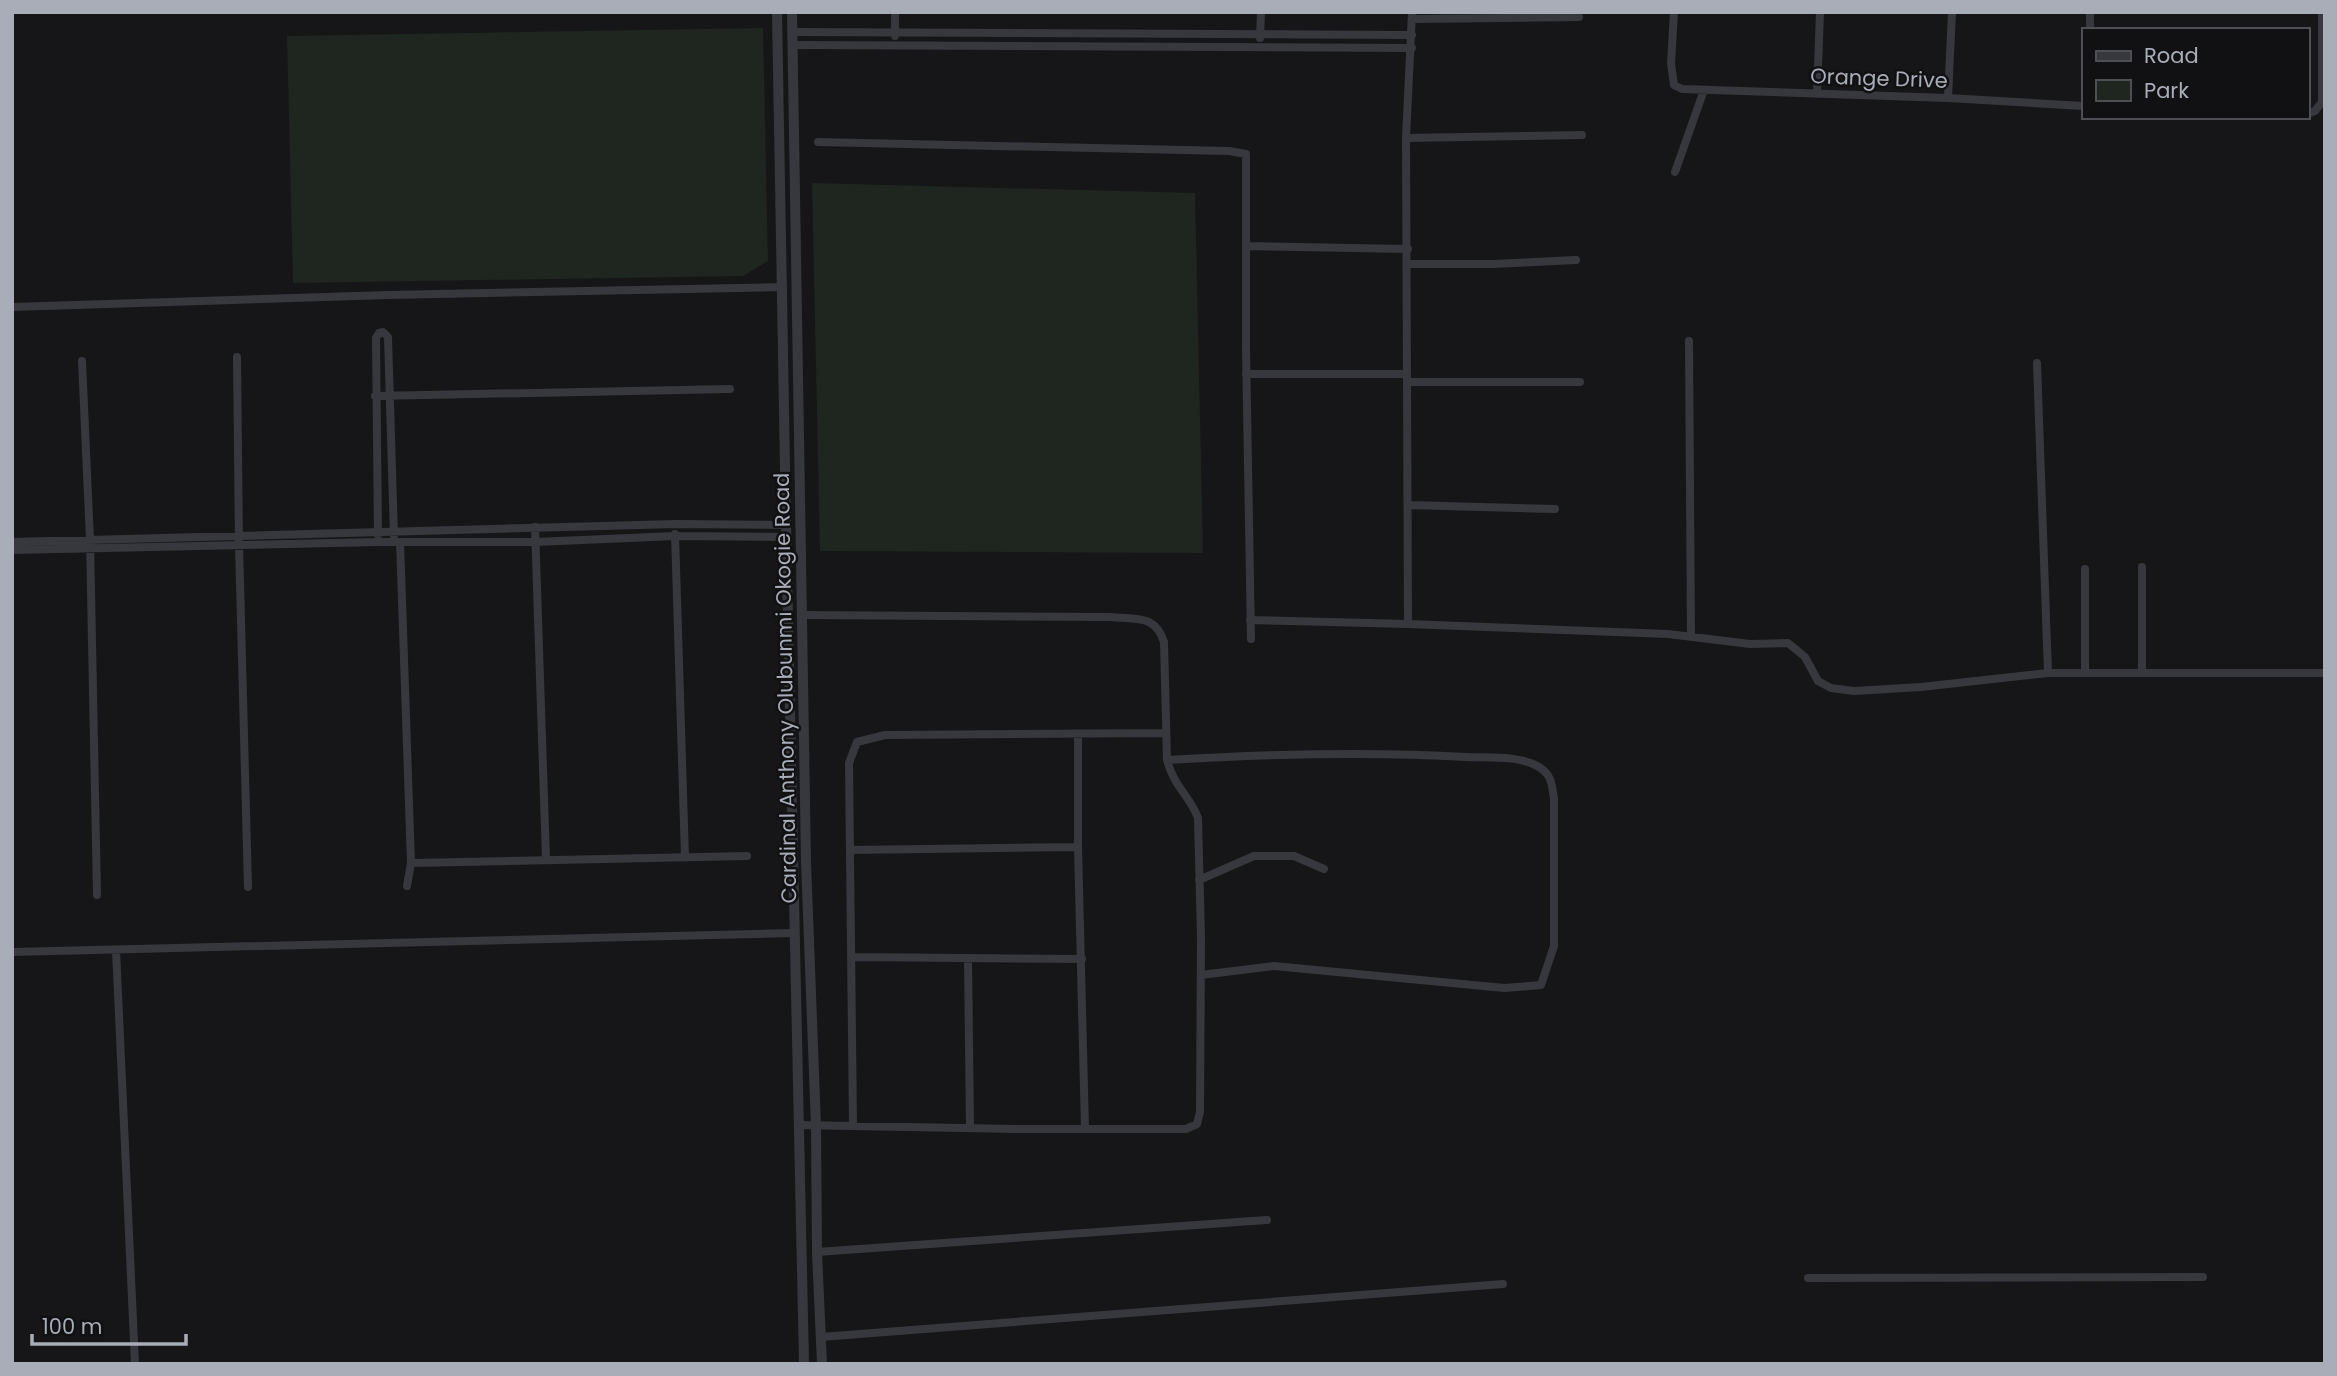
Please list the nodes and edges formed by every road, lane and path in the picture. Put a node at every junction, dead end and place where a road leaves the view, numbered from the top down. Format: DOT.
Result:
graph roads {
  1 [pos="778,12"];
  2 [pos="792,12"];
  3 [pos="895,12"];
  4 [pos="1261,12"];
  5 [pos="1674,12"];
  6 [pos="1820,12"];
  7 [pos="1952,12"];
  8 [pos="2322,12"];
  9 [pos="1412,15"];
  10 [pos="1579,17"];
  11 [pos="793,32"];
  12 [pos="895,34"];
  13 [pos="1412,35"];
  14 [pos="1260,36"];
  15 [pos="793,46"];
  16 [pos="895,46"];
  17 [pos="1260,48"];
  18 [pos="1412,48"];
  19 [pos="1704,90"];
  20 [pos="1817,94"];
  21 [pos="1948,98"];
  22 [pos="2082,106"];
  23 [pos="2311,113"];
  24 [pos="1582,135"];
  25 [pos="1406,138"];
  26 [pos="818,142"];
  27 [pos="1675,172"];
  28 [pos="1246,246"];
  29 [pos="1408,249"];
  30 [pos="1576,260"];
  31 [pos="1408,264"];
  32 [pos="783,287"];
  33 [pos="12,307"];
  34 [pos="1689,341"];
  35 [pos="237,357"];
  36 [pos="82,361"];
  37 [pos="2037,363"];
  38 [pos="1246,374"];
  39 [pos="1407,378"];
  40 [pos="1580,382"];
  41 [pos="730,389"];
  42 [pos="375,396"];
  43 [pos="389,396"];
  44 [pos="799,450"];
  45 [pos="785,451"];
  46 [pos="1408,505"];
  47 [pos="1555,509"];
  48 [pos="676,524"];
  49 [pos="786,525"];
  50 [pos="535,527"];
  51 [pos="378,532"];
  52 [pos="394,532"];
  53 [pos="675,536"];
  54 [pos="786,537"];
  55 [pos="239,541"];
  56 [pos="12,542"];
  57 [pos="378,542"];
  58 [pos="397,542"];
  59 [pos="536,542"];
  60 [pos="90,544"];
  61 [pos="12,550"];
  62 [pos="2142,567"];
  63 [pos="2085,569"];
  64 [pos="802,615"];
  65 [pos="1251,620"];
  66 [pos="1408,624"];
  67 [pos="1691,636"];
  68 [pos="1251,639"];
  69 [pos="2142,672"];
  70 [pos="2048,673"];
  71 [pos="2085,673"];
  72 [pos="2325,673"];
  73 [pos="1166,733"];
  74 [pos="1078,734"];
  75 [pos="1167,760"];
  76 [pos="1078,847"];
  77 [pos="850,850"];
  78 [pos="747,856"];
  79 [pos="685,857"];
  80 [pos="546,859"];
  81 [pos="411,863"];
  82 [pos="1324,869"];
  83 [pos="1199,880"];
  84 [pos="407,886"];
  85 [pos="248,887"];
  86 [pos="97,895"];
  87 [pos="794,933"];
  88 [pos="116,950"];
  89 [pos="12,952"];
  90 [pos="851,957"];
  91 [pos="968,958"];
  92 [pos="1082,959"];
  93 [pos="1201,975"];
  94 [pos="798,1125"];
  95 [pos="816,1126"];
  96 [pos="853,1126"];
  97 [pos="970,1128"];
  98 [pos="1085,1129"];
  99 [pos="1267,1220"];
  100 [pos="817,1252"];
  101 [pos="2203,1277"];
  102 [pos="1808,1278"];
  103 [pos="1503,1284"];
  104 [pos="821,1337"];
  105 [pos="135,1364"];
  106 [pos="804,1364"];
  107 [pos="821,1364"];
  1 -- 32 [label="street, Cardinal Anthony Olubunmi Okogie Road"];
  2 -- 11 [label="street, Cardinal Anthony Olubunmi Okogie Road"];
  3 -- 12 [label="street"];
  4 -- 14 [label="street"];
  5 -- 19 [label="street, Orange Drive"];
  6 -- 20 [label="street"];
  7 -- 21 [label="street"];
  8 -- 23 [label="street"];
  9 -- 10 [label="street"];
  9 -- 13 [label="street"];
  11 -- 12 [label="street"];
  11 -- 15 [label="street, Cardinal Anthony Olubunmi Okogie Road"];
  12 -- 14 [label="street"];
  12 -- 16 [label="street"];
  13 -- 14 [label="street"];
  13 -- 18 [label="street"];
  14 -- 17 [label="street"];
  15 -- 16 [label="street"];
  15 -- 44 [label="street, Cardinal Anthony Olubunmi Okogie Road"];
  16 -- 17 [label="street"];
  17 -- 18 [label="street"];
  18 -- 25 [label="street"];
  19 -- 20 [label="street, Orange Drive"];
  19 -- 27 [label="street"];
  20 -- 21 [label="street, Orange Drive"];
  21 -- 22 [label="street, Orange Drive"];
  24 -- 25 [label="street"];
  25 -- 29 [label="street"];
  26 -- 28 [label="street"];
  28 -- 29 [label="street"];
  28 -- 38 [label="street"];
  29 -- 31 [label="street"];
  30 -- 31 [label="street"];
  31 -- 39 [label="street"];
  32 -- 33 [label="street"];
  32 -- 45 [label="street, Cardinal Anthony Olubunmi Okogie Road"];
  34 -- 67 [label="street"];
  35 -- 55 [label="street"];
  36 -- 60 [label="street"];
  37 -- 70 [label="street"];
  38 -- 39 [label="street"];
  38 -- 65 [label="street"];
  39 -- 40 [label="street"];
  39 -- 46 [label="street"];
  41 -- 43 [label="street"];
  42 -- 43 [label="street"];
  42 -- 43 [label="street"];
  42 -- 51 [label="street"];
  43 -- 52 [label="street"];
  44 -- 45 [label="street"];
  44 -- 64 [label="street, Cardinal Anthony Olubunmi Okogie Road"];
  45 -- 49 [label="street, Cardinal Anthony Olubunmi Okogie Road"];
  46 -- 47 [label="street"];
  46 -- 66 [label="street"];
  48 -- 49 [label="street"];
  48 -- 50 [label="street"];
  48 -- 53 [label="street"];
  49 -- 54 [label="street, Cardinal Anthony Olubunmi Okogie Road"];
  50 -- 52 [label="street"];
  50 -- 59 [label="street"];
  51 -- 52 [label="street"];
  51 -- 55 [label="street"];
  51 -- 57 [label="street"];
  52 -- 58 [label="street"];
  53 -- 54 [label="street"];
  53 -- 59 [label="street"];
  53 -- 79 [label="street"];
  54 -- 87 [label="street, Cardinal Anthony Olubunmi Okogie Road"];
  55 -- 57 [label="street"];
  55 -- 60 [label="street"];
  55 -- 85 [label="street"];
  56 -- 60 [label="street"];
  57 -- 58 [label="street"];
  58 -- 59 [label="street"];
  58 -- 81 [label="street"];
  59 -- 80 [label="street"];
  60 -- 61 [label="street"];
  60 -- 86 [label="street"];
  62 -- 69 [label="street"];
  63 -- 71 [label="street"];
  64 -- 73 [label="street"];
  64 -- 95 [label="street, Cardinal Anthony Olubunmi Okogie Road"];
  65 -- 66 [label="street"];
  65 -- 68 [label="street"];
  66 -- 67 [label="street"];
  67 -- 70 [label="street"];
  69 -- 71 [label="street"];
  69 -- 72 [label="street"];
  70 -- 71 [label="street"];
  73 -- 74 [label="street"];
  73 -- 75 [label="street"];
  74 -- 76 [label="street"];
  74 -- 77 [label="street"];
  75 -- 83 [label="street"];
  75 -- 93 [label="street"];
  76 -- 77 [label="street"];
  76 -- 92 [label="street"];
  77 -- 90 [label="street"];
  78 -- 79 [label="street"];
  79 -- 80 [label="street"];
  80 -- 81 [label="street"];
  81 -- 84 [label="street"];
  82 -- 83 [label="street"];
  83 -- 93 [label="street"];
  87 -- 88 [label="street"];
  87 -- 94 [label="street, Cardinal Anthony Olubunmi Okogie Road"];
  88 -- 89 [label="street"];
  88 -- 105 [label="street"];
  90 -- 91 [label="street"];
  90 -- 96 [label="street"];
  91 -- 92 [label="street"];
  91 -- 97 [label="street"];
  92 -- 98 [label="street"];
  93 -- 98 [label="street"];
  94 -- 95 [label="street"];
  94 -- 106 [label="street, Cardinal Anthony Olubunmi Okogie Road"];
  95 -- 96 [label="street"];
  95 -- 100 [label="street, Cardinal Anthony Olubunmi Okogie Road"];
  96 -- 97 [label="street"];
  97 -- 98 [label="street"];
  99 -- 100 [label="street"];
  100 -- 104 [label="street, Cardinal Anthony Olubunmi Okogie Road"];
  101 -- 102 [label="street"];
  103 -- 104 [label="street"];
  104 -- 107 [label="street, Cardinal Anthony Olubunmi Okogie Road"];
}
